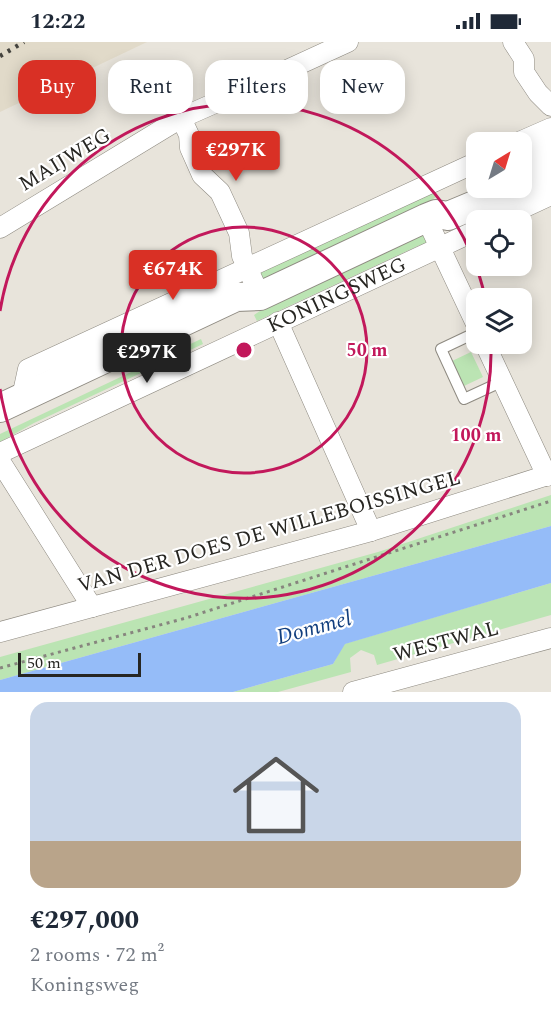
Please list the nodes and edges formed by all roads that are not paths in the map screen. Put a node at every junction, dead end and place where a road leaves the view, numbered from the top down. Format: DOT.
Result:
graph roads {
  1 [pos="348,42"];
  2 [pos="513,42"];
  3 [pos="551,106"];
  4 [pos="181,118"];
  5 [pos="551,128"];
  6 [pos="532,136"];
  7 [pos="551,149"];
  8 [pos="532,158"];
  9 [pos="466,167"];
  10 [pos="551,172"];
  11 [pos="532,180"];
  12 [pos="466,191"];
  13 [pos="551,195"];
  14 [pos="491,198"];
  15 [pos="519,210"];
  16 [pos="431,216"];
  17 [pos="0,228"];
  18 [pos="466,235"];
  19 [pos="440,247"];
  20 [pos="248,268"];
  21 [pos="260,296"];
  22 [pos="466,303"];
  23 [pos="278,322"];
  24 [pos="466,337"];
  25 [pos="490,354"];
  26 [pos="503,381"];
  27 [pos="11,402"];
  28 [pos="0,428"];
  29 [pos="0,453"];
  30 [pos="0,461"];
  31 [pos="549,475"];
  32 [pos="371,531"];
  33 [pos="92,607"];
  34 [pos="0,632"];
  35 [pos="551,638"];
  36 [pos="353,692"];
  1 -- 4 [label="street, MAIJWEG"];
  2 -- 3 [label="street"];
  4 -- 17 [label="street, MAIJWEG"];
  4 -- 20 [label="street"];
  5 -- 6 [label="street"];
  7 -- 8 [label="street"];
  9 -- 20 [label="street, KONINGSWEG"];
  10 -- 11 [label="street"];
  12 -- 16 [label="street, KONINGSWEG"];
  13 -- 15 [label="street"];
  14 -- 16 [label="street, KONINGSWEG"];
  16 -- 19 [label="street"];
  16 -- 21 [label="street, KONINGSWEG"];
  18 -- 19 [label="street, KONINGSWEG"];
  19 -- 22 [label="street"];
  19 -- 23 [label="street, KONINGSWEG"];
  20 -- 21 [label="street"];
  20 -- 27 [label="street, KONINGSWEG"];
  21 -- 27 [label="street, KONINGSWEG"];
  21 -- 28 [label="street, KONINGSWEG"];
  23 -- 29 [label="street, KONINGSWEG"];
  23 -- 32 [label="street"];
  24 -- 26 [label="lane"];
  25 -- 26 [label="street"];
  26 -- 31 [label="street"];
  30 -- 33 [label="street"];
  31 -- 32 [label="street, VAN DER DOES DE WILLEBOISSINGEL"];
  32 -- 33 [label="street, VAN DER DOES DE WILLEBOISSINGEL"];
  33 -- 34 [label="street, VAN DER DOES DE WILLEBOISSINGEL"];
  35 -- 36 [label="street, WESTWAL"];
}
